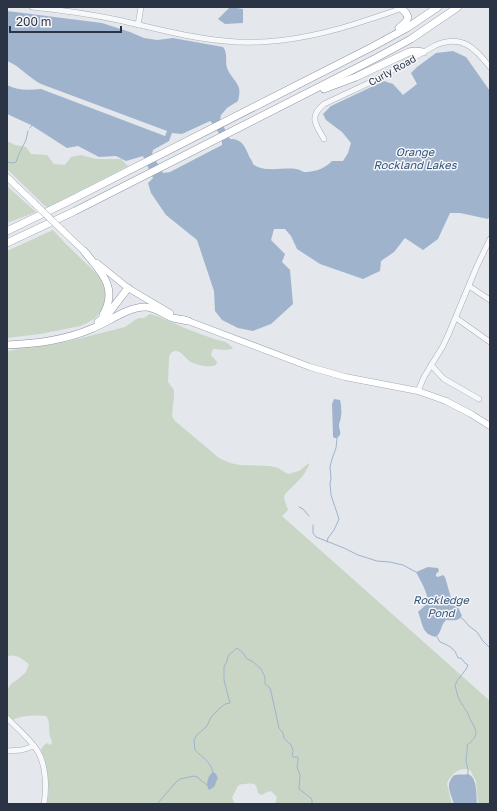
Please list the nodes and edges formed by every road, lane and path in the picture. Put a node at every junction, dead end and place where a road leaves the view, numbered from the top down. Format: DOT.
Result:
graph roads {
  1 [pos="32,7"];
  2 [pos="141,7"];
  3 [pos="438,7"];
  4 [pos="458,7"];
  5 [pos="403,8"];
  6 [pos="138,25"];
  7 [pos="423,52"];
  8 [pos="344,62"];
  9 [pos="490,68"];
  10 [pos="287,104"];
  11 [pos="324,139"];
  12 [pos="7,177"];
  13 [pos="7,231"];
  14 [pos="490,239"];
  15 [pos="7,243"];
  16 [pos="84,251"];
  17 [pos="469,286"];
  18 [pos="128,288"];
  19 [pos="490,300"];
  20 [pos="456,318"];
  21 [pos="188,321"];
  22 [pos="98,324"];
  23 [pos="490,342"];
  24 [pos="7,344"];
  25 [pos="431,365"];
  26 [pos="418,391"];
  27 [pos="479,399"];
  28 [pos="490,426"];
  29 [pos="7,718"];
  30 [pos="34,746"];
  31 [pos="7,751"];
  32 [pos="44,804"];
  1 -- 6 [label="street"];
  2 -- 6 [label="street"];
  3 -- 8 [label="highway"];
  4 -- 10 [label="highway"];
  5 -- 6 [label="street"];
  5 -- 8 [label="highway"];
  7 -- 9 [label="street, Curly Road"];
  7 -- 10 [label="highway"];
  7 -- 11 [label="street, Curly Road"];
  8 -- 13 [label="highway"];
  10 -- 15 [label="highway"];
  12 -- 16 [label="main road, bridge"];
  14 -- 17 [label="street"];
  16 -- 18 [label="main road"];
  16 -- 22 [label="highway"];
  17 -- 19 [label="street"];
  17 -- 20 [label="street"];
  18 -- 21 [label="main road"];
  18 -- 22 [label="highway"];
  20 -- 23 [label="street"];
  20 -- 25 [label="street"];
  21 -- 22 [label="highway"];
  21 -- 26 [label="main road"];
  22 -- 24 [label="highway"];
  25 -- 26 [label="street"];
  25 -- 27 [label="street"];
  26 -- 28 [label="main road"];
  29 -- 30 [label="street"];
  30 -- 31 [label="street"];
  30 -- 32 [label="street"];
}
